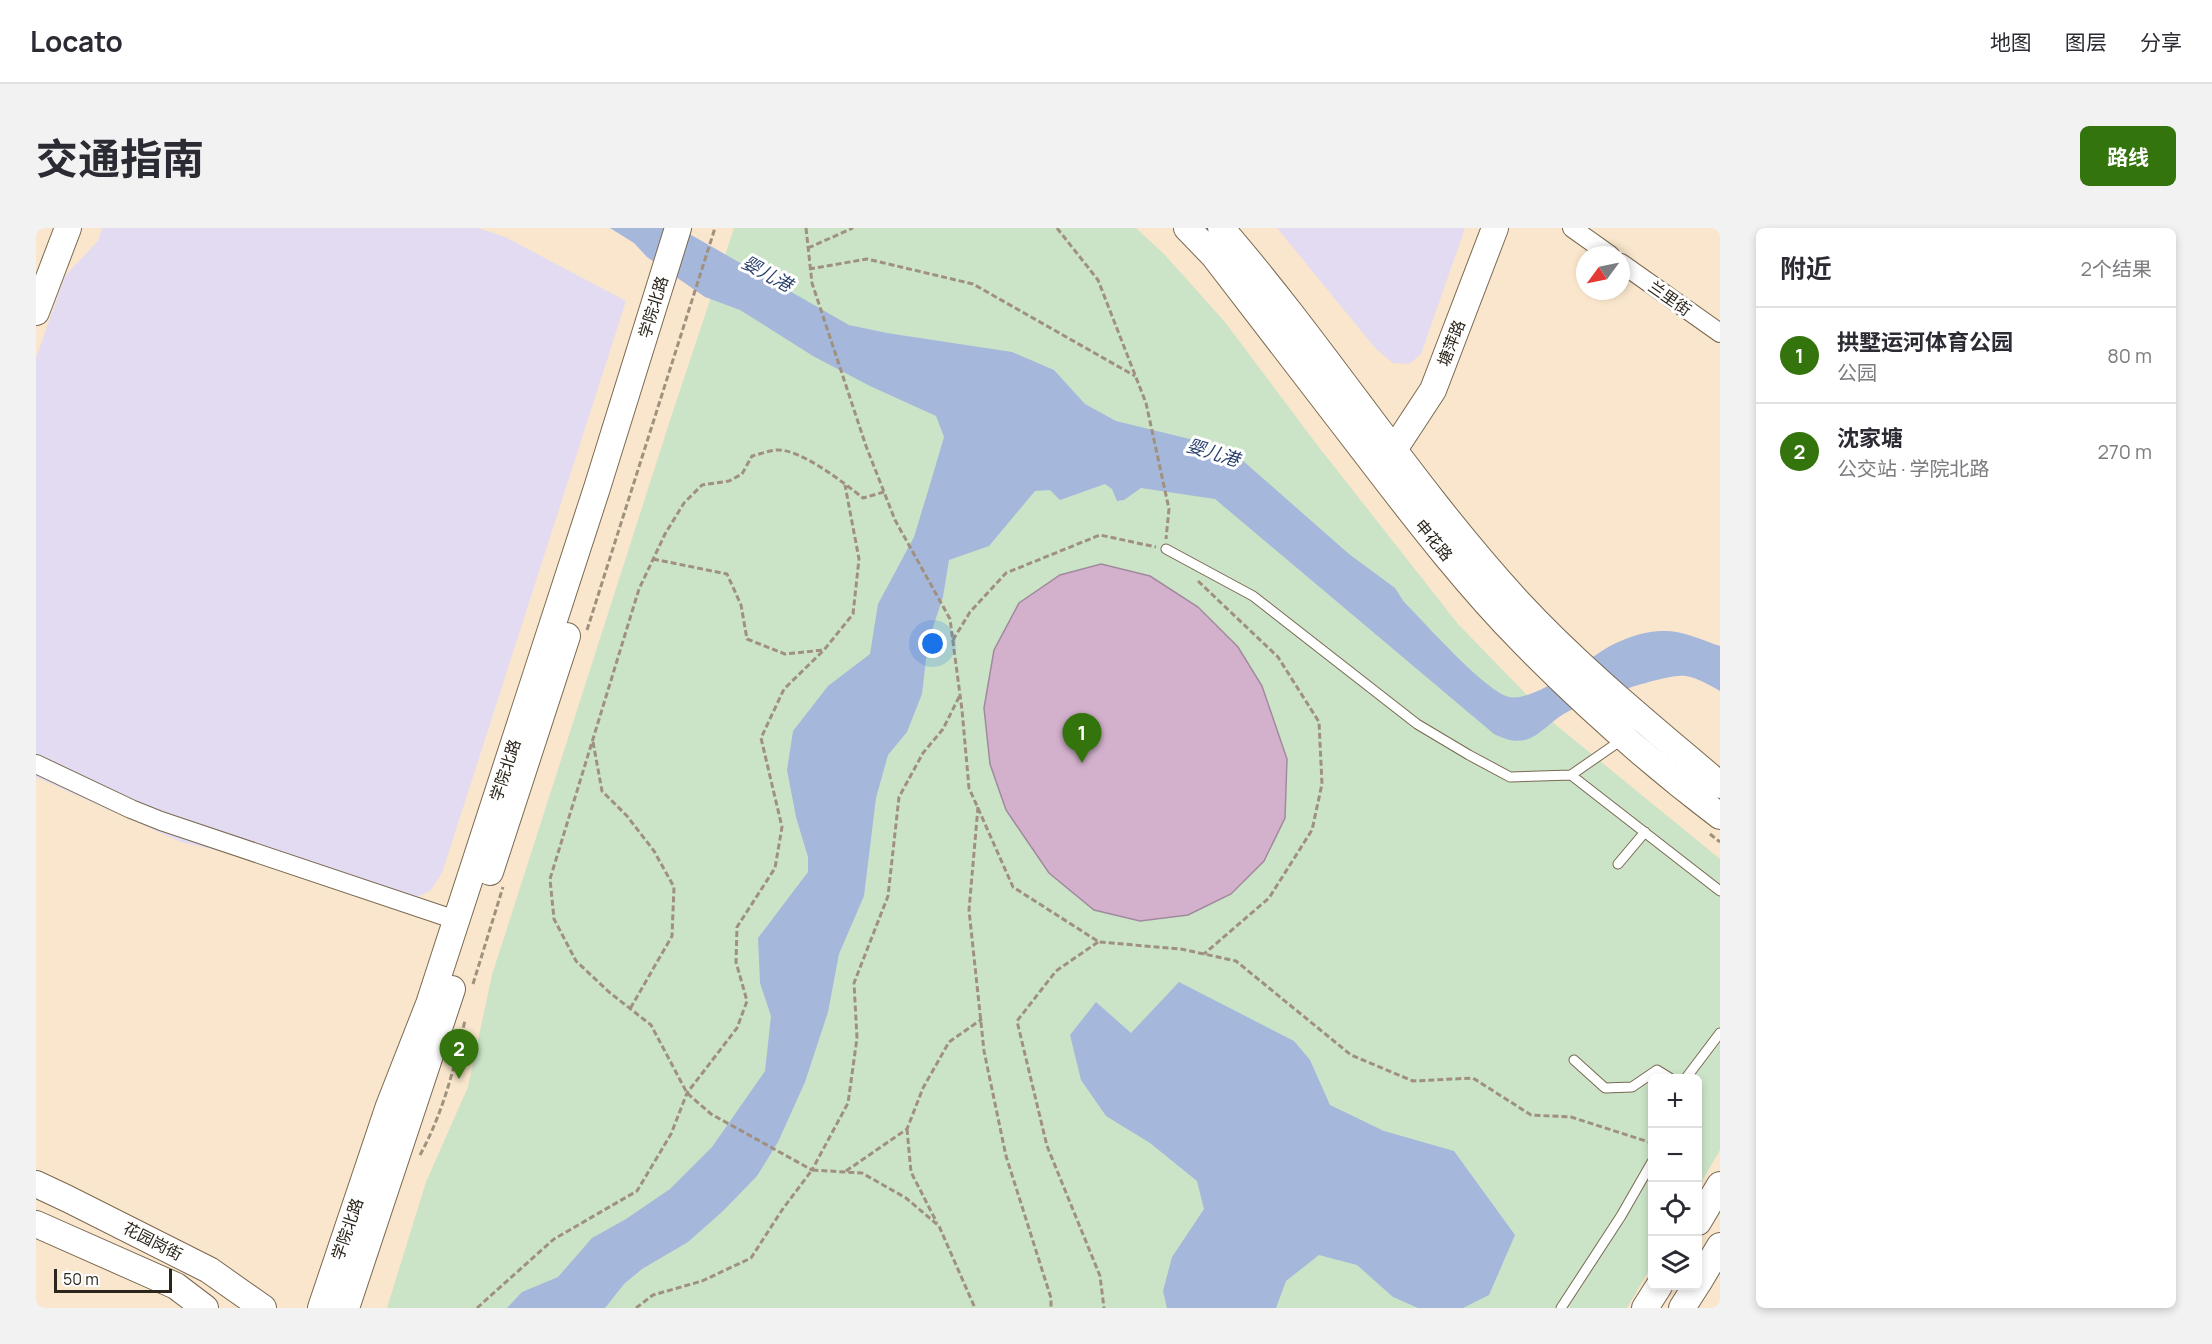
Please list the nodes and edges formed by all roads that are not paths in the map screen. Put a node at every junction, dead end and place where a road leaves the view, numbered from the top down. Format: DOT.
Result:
graph roads {
  1 [pos="68,228"];
  2 [pos="678,228"];
  3 [pos="1187,228"];
  4 [pos="1221,228"];
  5 [pos="1495,228"];
  6 [pos="1572,228"];
  7 [pos="708,229"];
  8 [pos="1597,246"];
  9 [pos="1630,269"];
  10 [pos="676,291"];
  11 [pos="36,312"];
  12 [pos="1720,333"];
  13 [pos="1393,451"];
  14 [pos="1166,549"];
  15 [pos="1564,666"];
  16 [pos="1625,727"];
  17 [pos="36,764"];
  18 [pos="1571,775"];
  19 [pos="1720,785"];
  20 [pos="1720,816"];
  21 [pos="1645,832"];
  22 [pos="1618,864"];
  23 [pos="1720,891"];
  24 [pos="456,920"];
  25 [pos="1720,1033"];
  26 [pos="1574,1060"];
  27 [pos="1689,1074"];
  28 [pos="1648,1076"];
  29 [pos="1648,1170"];
  30 [pos="36,1185"];
  31 [pos="1720,1185"];
  32 [pos="1702,1215"];
  33 [pos="36,1224"];
  34 [pos="1720,1246"];
  35 [pos="1702,1276"];
  36 [pos="1656,1290"];
  37 [pos="1693,1290"];
  38 [pos="205,1308"];
  39 [pos="263,1308"];
  40 [pos="321,1308"];
  41 [pos="346,1308"];
  42 [pos="1561,1308"];
  43 [pos="1645,1308"];
  44 [pos="1682,1308"];
  1 -- 11 [label="main road"];
  2 -- 10 [label="main road, 学院北路"];
  3 -- 15 [label="main road, 申花路"];
  4 -- 13 [label="main road, 申花路"];
  5 -- 13 [label="main road, 塘萍路"];
  6 -- 8 [label="street"];
  7 -- 10 [label="main road, 学院北路"];
  9 -- 12 [label="street, 兰里街"];
  10 -- 24 [label="main road, 学院北路"];
  10 -- 41 [label="main road, 学院北路"];
  13 -- 15 [label="main road, 申花路"];
  14 -- 18 [label="lane"];
  15 -- 16 [label="main road, 申花路"];
  16 -- 18 [label="lane"];
  16 -- 19 [label="main road, 申花路"];
  16 -- 20 [label="main road, 申花路"];
  17 -- 24 [label="street"];
  18 -- 21 [label="lane"];
  21 -- 22 [label="lane"];
  21 -- 23 [label="lane"];
  24 -- 40 [label="main road, 学院北路"];
  25 -- 27 [label="lane"];
  26 -- 28 [label="lane"];
  29 -- 42 [label="lane"];
  30 -- 39 [label="main road, 花园岗街"];
  31 -- 32 [label="main road"];
  33 -- 38 [label="main road, 花园岗街"];
  34 -- 35 [label="main road"];
  36 -- 43 [label="main road"];
  37 -- 44 [label="main road"];
}
